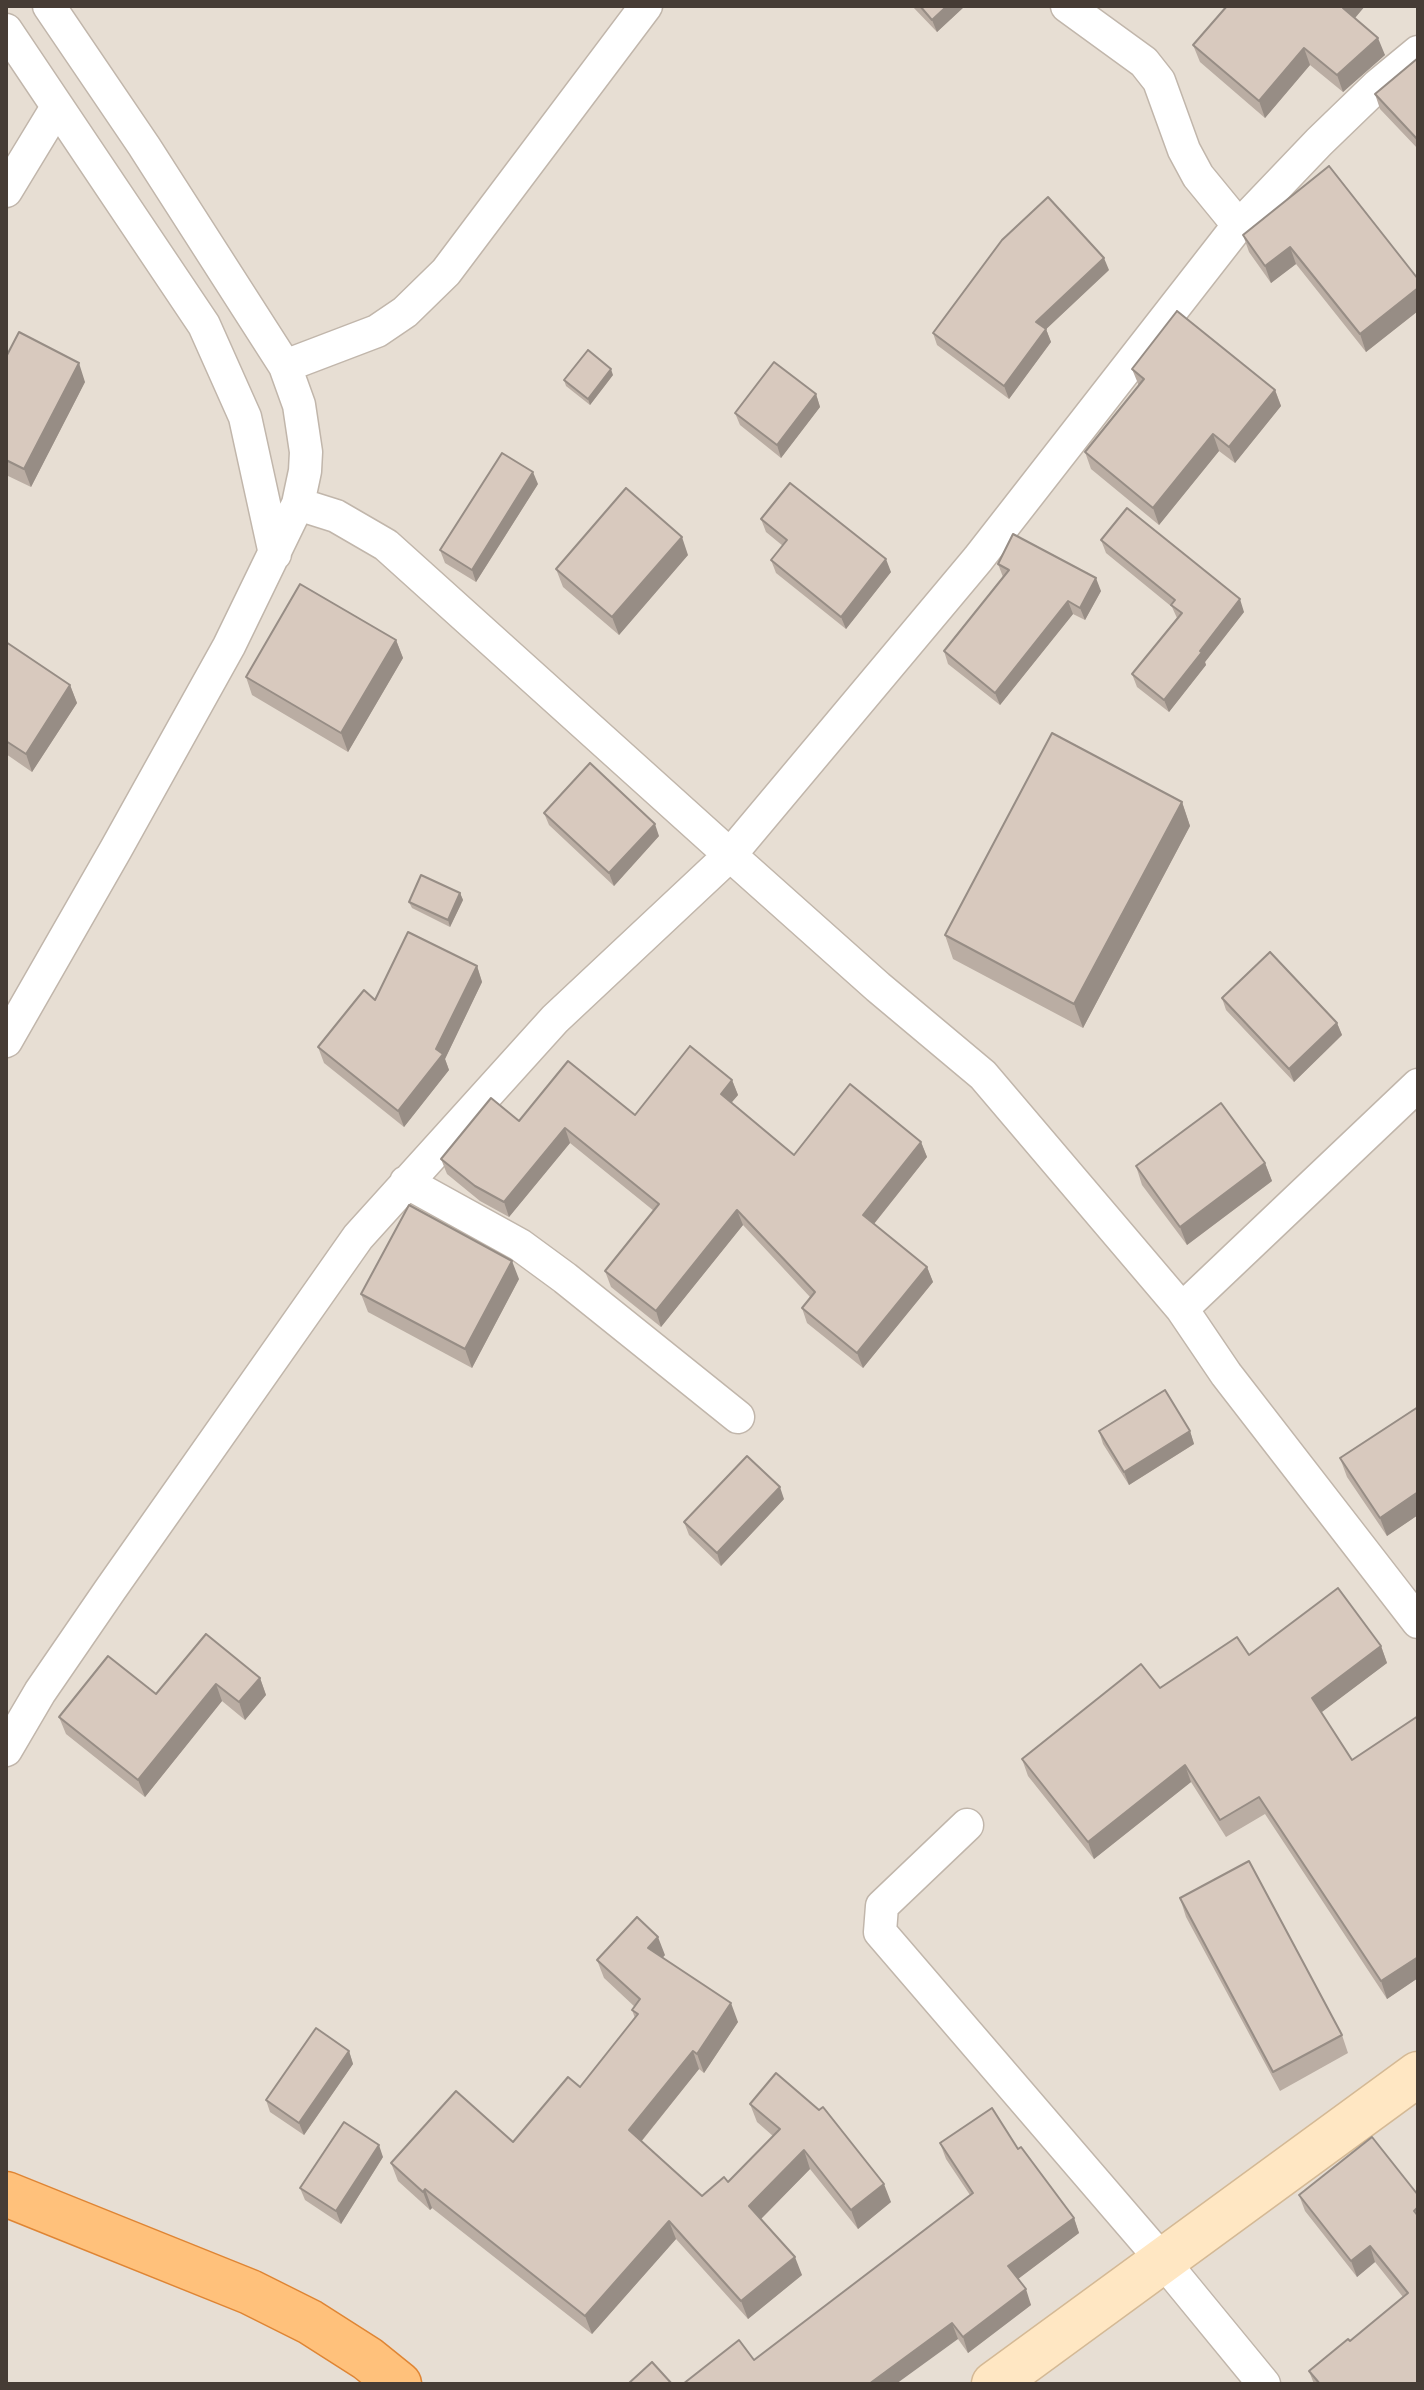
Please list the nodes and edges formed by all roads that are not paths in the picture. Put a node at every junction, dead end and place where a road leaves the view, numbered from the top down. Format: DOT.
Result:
graph roads {
  1 [pos="49,6"];
  2 [pos="646,6"];
  3 [pos="1067,6"];
  4 [pos="6,30"];
  5 [pos="1418,52"];
  6 [pos="57,107"];
  7 [pos="6,191"];
  8 [pos="1239,226"];
  9 [pos="285,366"];
  10 [pos="298,504"];
  11 [pos="275,554"];
  12 [pos="730,855"];
  13 [pos="6,1041"];
  14 [pos="1418,1085"];
  15 [pos="406,1182"];
  16 [pos="1182,1309"];
  17 [pos="738,1417"];
  18 [pos="1418,1622"];
  19 [pos="6,1750"];
  20 [pos="967,1825"];
  21 [pos="1418,2074"];
  22 [pos="6,2194"];
  23 [pos="1163,2261"];
  24 [pos="399,2384"];
  25 [pos="994,2384"];
  26 [pos="1264,2384"];
  1 -- 9 [label="street"];
  2 -- 9 [label="street"];
  3 -- 8 [label="street"];
  4 -- 6 [label="street"];
  5 -- 8 [label="street"];
  6 -- 7 [label="street"];
  6 -- 11 [label="street"];
  8 -- 12 [label="street"];
  9 -- 10 [label="street"];
  10 -- 11 [label="street"];
  10 -- 12 [label="street"];
  11 -- 13 [label="street"];
  12 -- 15 [label="street"];
  12 -- 16 [label="street"];
  14 -- 16 [label="street"];
  15 -- 17 [label="street"];
  15 -- 19 [label="street"];
  16 -- 18 [label="street"];
  20 -- 23 [label="street"];
  21 -- 23 [label="main road"];
  22 -- 24 [label="highway"];
  23 -- 25 [label="main road"];
  23 -- 26 [label="street"];
}
